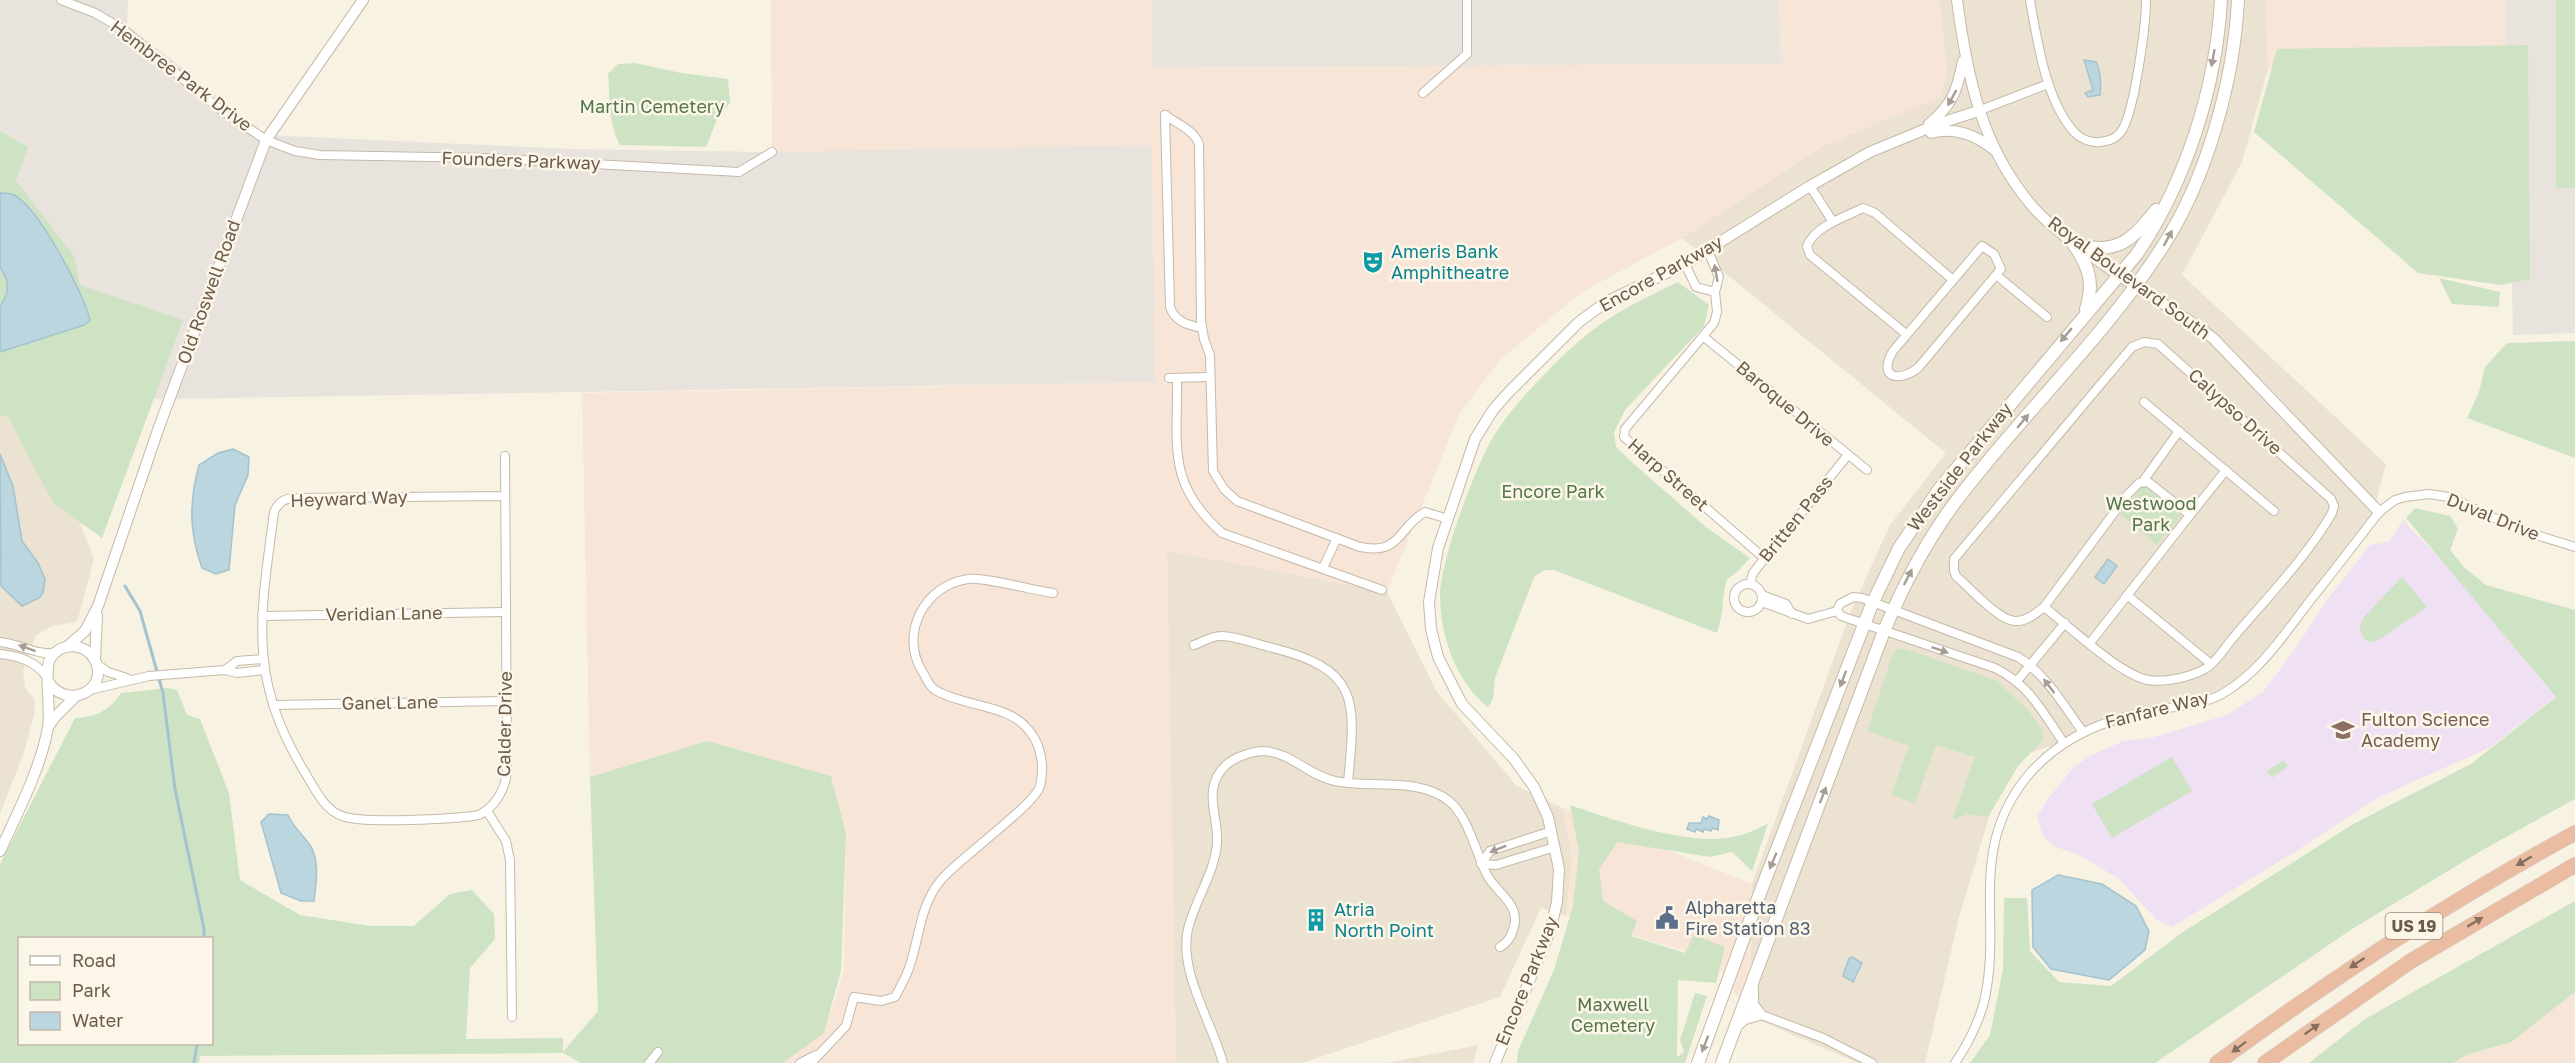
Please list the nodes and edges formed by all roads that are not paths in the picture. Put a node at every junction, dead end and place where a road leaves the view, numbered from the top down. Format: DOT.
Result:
graph roads {
  1 [pos="61,0"];
  2 [pos="363,0"];
  3 [pos="1467,0"];
  4 [pos="1957,0"];
  5 [pos="2030,0"];
  6 [pos="2146,0"];
  7 [pos="2221,0"];
  8 [pos="2238,0"];
  9 [pos="1964,55"];
  10 [pos="2048,84"];
  11 [pos="1423,93"];
  12 [pos="1978,111"];
  13 [pos="1923,130"];
  14 [pos="266,140"];
  15 [pos="1879,148"];
  16 [pos="772,152"];
  17 [pos="1998,153"];
  18 [pos="1810,186"];
  19 [pos="2173,188"];
  20 [pos="1833,222"];
  21 [pos="2074,243"];
  22 [pos="1708,251"];
  23 [pos="1685,264"];
  24 [pos="2118,274"];
  25 [pos="1996,275"];
  26 [pos="1953,280"];
  27 [pos="2135,287"];
  28 [pos="1715,292"];
  29 [pos="2084,315"];
  30 [pos="2046,317"];
  31 [pos="1202,328"];
  32 [pos="1906,334"];
  33 [pos="1704,337"];
  34 [pos="1210,377"];
  35 [pos="2144,402"];
  36 [pos="2179,431"];
  37 [pos="505,456"];
  38 [pos="1847,456"];
  39 [pos="1867,470"];
  40 [pos="2226,470"];
  41 [pos="2143,481"];
  42 [pos="505,496"];
  43 [pos="2274,511"];
  44 [pos="2379,512"];
  45 [pos="2190,516"];
  46 [pos="1448,519"];
  47 [pos="1337,538"];
  48 [pos="2575,547"];
  49 [pos="1764,558"];
  50 [pos="1323,568"];
  51 [pos="1750,584"];
  52 [pos="1382,590"];
  53 [pos="1053,593"];
  54 [pos="2127,595"];
  55 [pos="1762,599"];
  56 [pos="1872,604"];
  57 [pos="98,606"];
  58 [pos="2044,607"];
  59 [pos="1838,611"];
  60 [pos="1893,611"];
  61 [pos="506,612"];
  62 [pos="262,616"];
  63 [pos="2065,623"];
  64 [pos="1863,624"];
  65 [pos="1884,631"];
  66 [pos="0,642"];
  67 [pos="2090,643"];
  68 [pos="1194,645"];
  69 [pos="68,646"];
  70 [pos="55,653"];
  71 [pos="0,654"];
  72 [pos="262,659"];
  73 [pos="96,662"];
  74 [pos="2029,664"];
  75 [pos="2211,664"];
  76 [pos="225,670"];
  77 [pos="264,670"];
  78 [pos="131,678"];
  79 [pos="48,679"];
  80 [pos="2018,681"];
  81 [pos="90,690"];
  82 [pos="75,697"];
  83 [pos="506,701"];
  84 [pos="273,705"];
  85 [pos="48,728"];
  86 [pos="2084,732"];
  87 [pos="2064,743"];
  88 [pos="1348,782"];
  89 [pos="487,811"];
  90 [pos="1552,831"];
  91 [pos="2575,833"];
  92 [pos="1520,842"];
  93 [pos="1555,847"];
  94 [pos="0,851"];
  95 [pos="1526,856"];
  96 [pos="1481,864"];
  97 [pos="2575,865"];
  98 [pos="1500,947"];
  99 [pos="1754,977"];
  100 [pos="1760,1014"];
  101 [pos="512,1017"];
  102 [pos="1736,1025"];
  103 [pos="658,1052"];
  104 [pos="819,1054"];
  105 [pos="649,1063"];
  106 [pos="800,1063"];
  107 [pos="811,1063"];
  108 [pos="1223,1063"];
  109 [pos="1495,1063"];
  110 [pos="1698,1063"];
  111 [pos="1722,1063"];
  112 [pos="1872,1063"];
  113 [pos="1955,1063"];
  114 [pos="2217,1063"];
  115 [pos="2265,1063"];
  1 -- 14 [label="street, Hembree Park Drive"];
  2 -- 14 [label="street, Old Roswell Road"];
  3 -- 11 [label="street"];
  4 -- 9 [label="street, Royal Boulevard South"];
  5 -- 10 [label="street"];
  6 -- 10 [label="street"];
  7 -- 19 [label="main road, Westside Parkway, one-way"];
  27 -- 8 [label="main road, Westside Parkway, one-way"];
  9 -- 12 [label="street, Royal Boulevard South"];
  9 -- 13 [label="street, one-way"];
  10 -- 12 [label="street"];
  12 -- 13 [label="street, Encore Parkway"];
  12 -- 17 [label="street, Royal Boulevard South"];
  13 -- 15 [label="street, Encore Parkway"];
  14 -- 16 [label="street, Founders Parkway"];
  14 -- 57 [label="street, Old Roswell Road"];
  15 -- 17 [label="street"];
  15 -- 18 [label="street, Encore Parkway"];
  17 -- 21 [label="street, Royal Boulevard South"];
  18 -- 20 [label="street"];
  18 -- 22 [label="street, Encore Parkway"];
  19 -- 21 [label="main road"];
  19 -- 24 [label="main road, Westside Parkway"];
  20 -- 26 [label="street"];
  20 -- 32 [label="street"];
  21 -- 24 [label="street, Royal Boulevard South"];
  21 -- 29 [label="main road"];
  22 -- 23 [label="street, Encore Parkway"];
  28 -- 22 [label="street, Harp Street, one-way"];
  23 -- 28 [label="street"];
  23 -- 46 [label="street, Encore Parkway"];
  24 -- 27 [label="street, Royal Boulevard South"];
  24 -- 29 [label="main road, Westside Parkway"];
  25 -- 26 [label="street"];
  25 -- 30 [label="street"];
  25 -- 32 [label="street"];
  26 -- 32 [label="street"];
  27 -- 44 [label="street, Royal Boulevard South"];
  60 -- 27 [label="main road, Westside Parkway, one-way"];
  28 -- 33 [label="street, Harp Street"];
  29 -- 56 [label="main road, Westside Parkway, one-way"];
  31 -- 31 [label="street"];
  31 -- 34 [label="street"];
  33 -- 38 [label="street, Baroque Drive"];
  33 -- 49 [label="street, Harp Street"];
  34 -- 47 [label="street"];
  34 -- 50 [label="street"];
  35 -- 36 [label="street"];
  36 -- 40 [label="street"];
  36 -- 41 [label="street"];
  37 -- 42 [label="street, Calder Drive"];
  38 -- 39 [label="street, Baroque Drive"];
  38 -- 49 [label="street, Britten Pass"];
  40 -- 43 [label="street"];
  40 -- 45 [label="street"];
  41 -- 45 [label="street"];
  41 -- 58 [label="street"];
  42 -- 61 [label="street, Calder Drive"];
  42 -- 62 [label="street, Heyward Way"];
  44 -- 48 [label="street, Duval Drive"];
  44 -- 86 [label="street, Fanfare Way"];
  45 -- 54 [label="street"];
  46 -- 47 [label="street"];
  46 -- 90 [label="street, Encore Parkway"];
  47 -- 50 [label="street"];
  49 -- 51 [label="street, Britten Pass"];
  50 -- 52 [label="street"];
  51 -- 55 [label="street"];
  51 -- 55 [label="street"];
  53 -- 104 [label="street"];
  54 -- 67 [label="street"];
  54 -- 75 [label="street"];
  55 -- 59 [label="street"];
  56 -- 59 [label="street"];
  56 -- 60 [label="street"];
  56 -- 64 [label="main road, Westside Parkway"];
  57 -- 69 [label="street, Old Roswell Road"];
  57 -- 73 [label="street, Old Roswell Road"];
  58 -- 63 [label="street, Calypso Drive"];
  58 -- 75 [label="street, Calypso Drive"];
  59 -- 64 [label="street"];
  60 -- 65 [label="main road, Westside Parkway"];
  60 -- 74 [label="street"];
  61 -- 62 [label="street, Veridian Lane"];
  61 -- 83 [label="street, Calder Drive"];
  62 -- 72 [label="street, Heyward Way"];
  63 -- 67 [label="street, Calypso Drive"];
  63 -- 74 [label="street"];
  64 -- 65 [label="street"];
  64 -- 110 [label="main road, Westside Parkway, one-way"];
  65 -- 80 [label="street, one-way"];
  99 -- 65 [label="main road, Westside Parkway, one-way"];
  70 -- 66 [label="street, one-way"];
  67 -- 75 [label="street, Calypso Drive"];
  68 -- 88 [label="street"];
  69 -- 70 [label="street, Old Roswell Road"];
  69 -- 73 [label="street"];
  70 -- 79 [label="street"];
  71 -- 79 [label="street"];
  72 -- 76 [label="street"];
  72 -- 77 [label="street, Heyward Way"];
  73 -- 78 [label="street"];
  73 -- 81 [label="street, Old Roswell Road"];
  74 -- 80 [label="street"];
  86 -- 74 [label="street, one-way"];
  76 -- 77 [label="street"];
  76 -- 78 [label="street"];
  77 -- 84 [label="street, Heyward Way"];
  78 -- 81 [label="street"];
  79 -- 82 [label="street"];
  79 -- 85 [label="street"];
  80 -- 87 [label="street"];
  81 -- 82 [label="street"];
  82 -- 85 [label="street"];
  83 -- 84 [label="street, Ganel Lane"];
  83 -- 89 [label="street, Calder Drive"];
  84 -- 89 [label="street, Heyward Way"];
  85 -- 94 [label="street"];
  86 -- 87 [label="street, Fanfare Way"];
  87 -- 113 [label="street, Fanfare Way"];
  88 -- 96 [label="street"];
  88 -- 108 [label="street"];
  89 -- 101 [label="street"];
  90 -- 92 [label="street"];
  90 -- 93 [label="street, Encore Parkway"];
  91 -- 114 [label="highway, US 19, one-way"];
  92 -- 95 [label="street"];
  92 -- 96 [label="street, one-way"];
  93 -- 95 [label="street"];
  93 -- 109 [label="street, Encore Parkway"];
  95 -- 96 [label="street"];
  96 -- 98 [label="street"];
  115 -- 97 [label="highway, US 19, one-way"];
  99 -- 100 [label="main road"];
  99 -- 102 [label="main road, Westside Parkway"];
  100 -- 102 [label="main road"];
  100 -- 112 [label="street"];
  102 -- 111 [label="main road, Westside Parkway"];
  103 -- 105 [label="street"];
  104 -- 106 [label="street"];
  104 -- 107 [label="street"];
}
